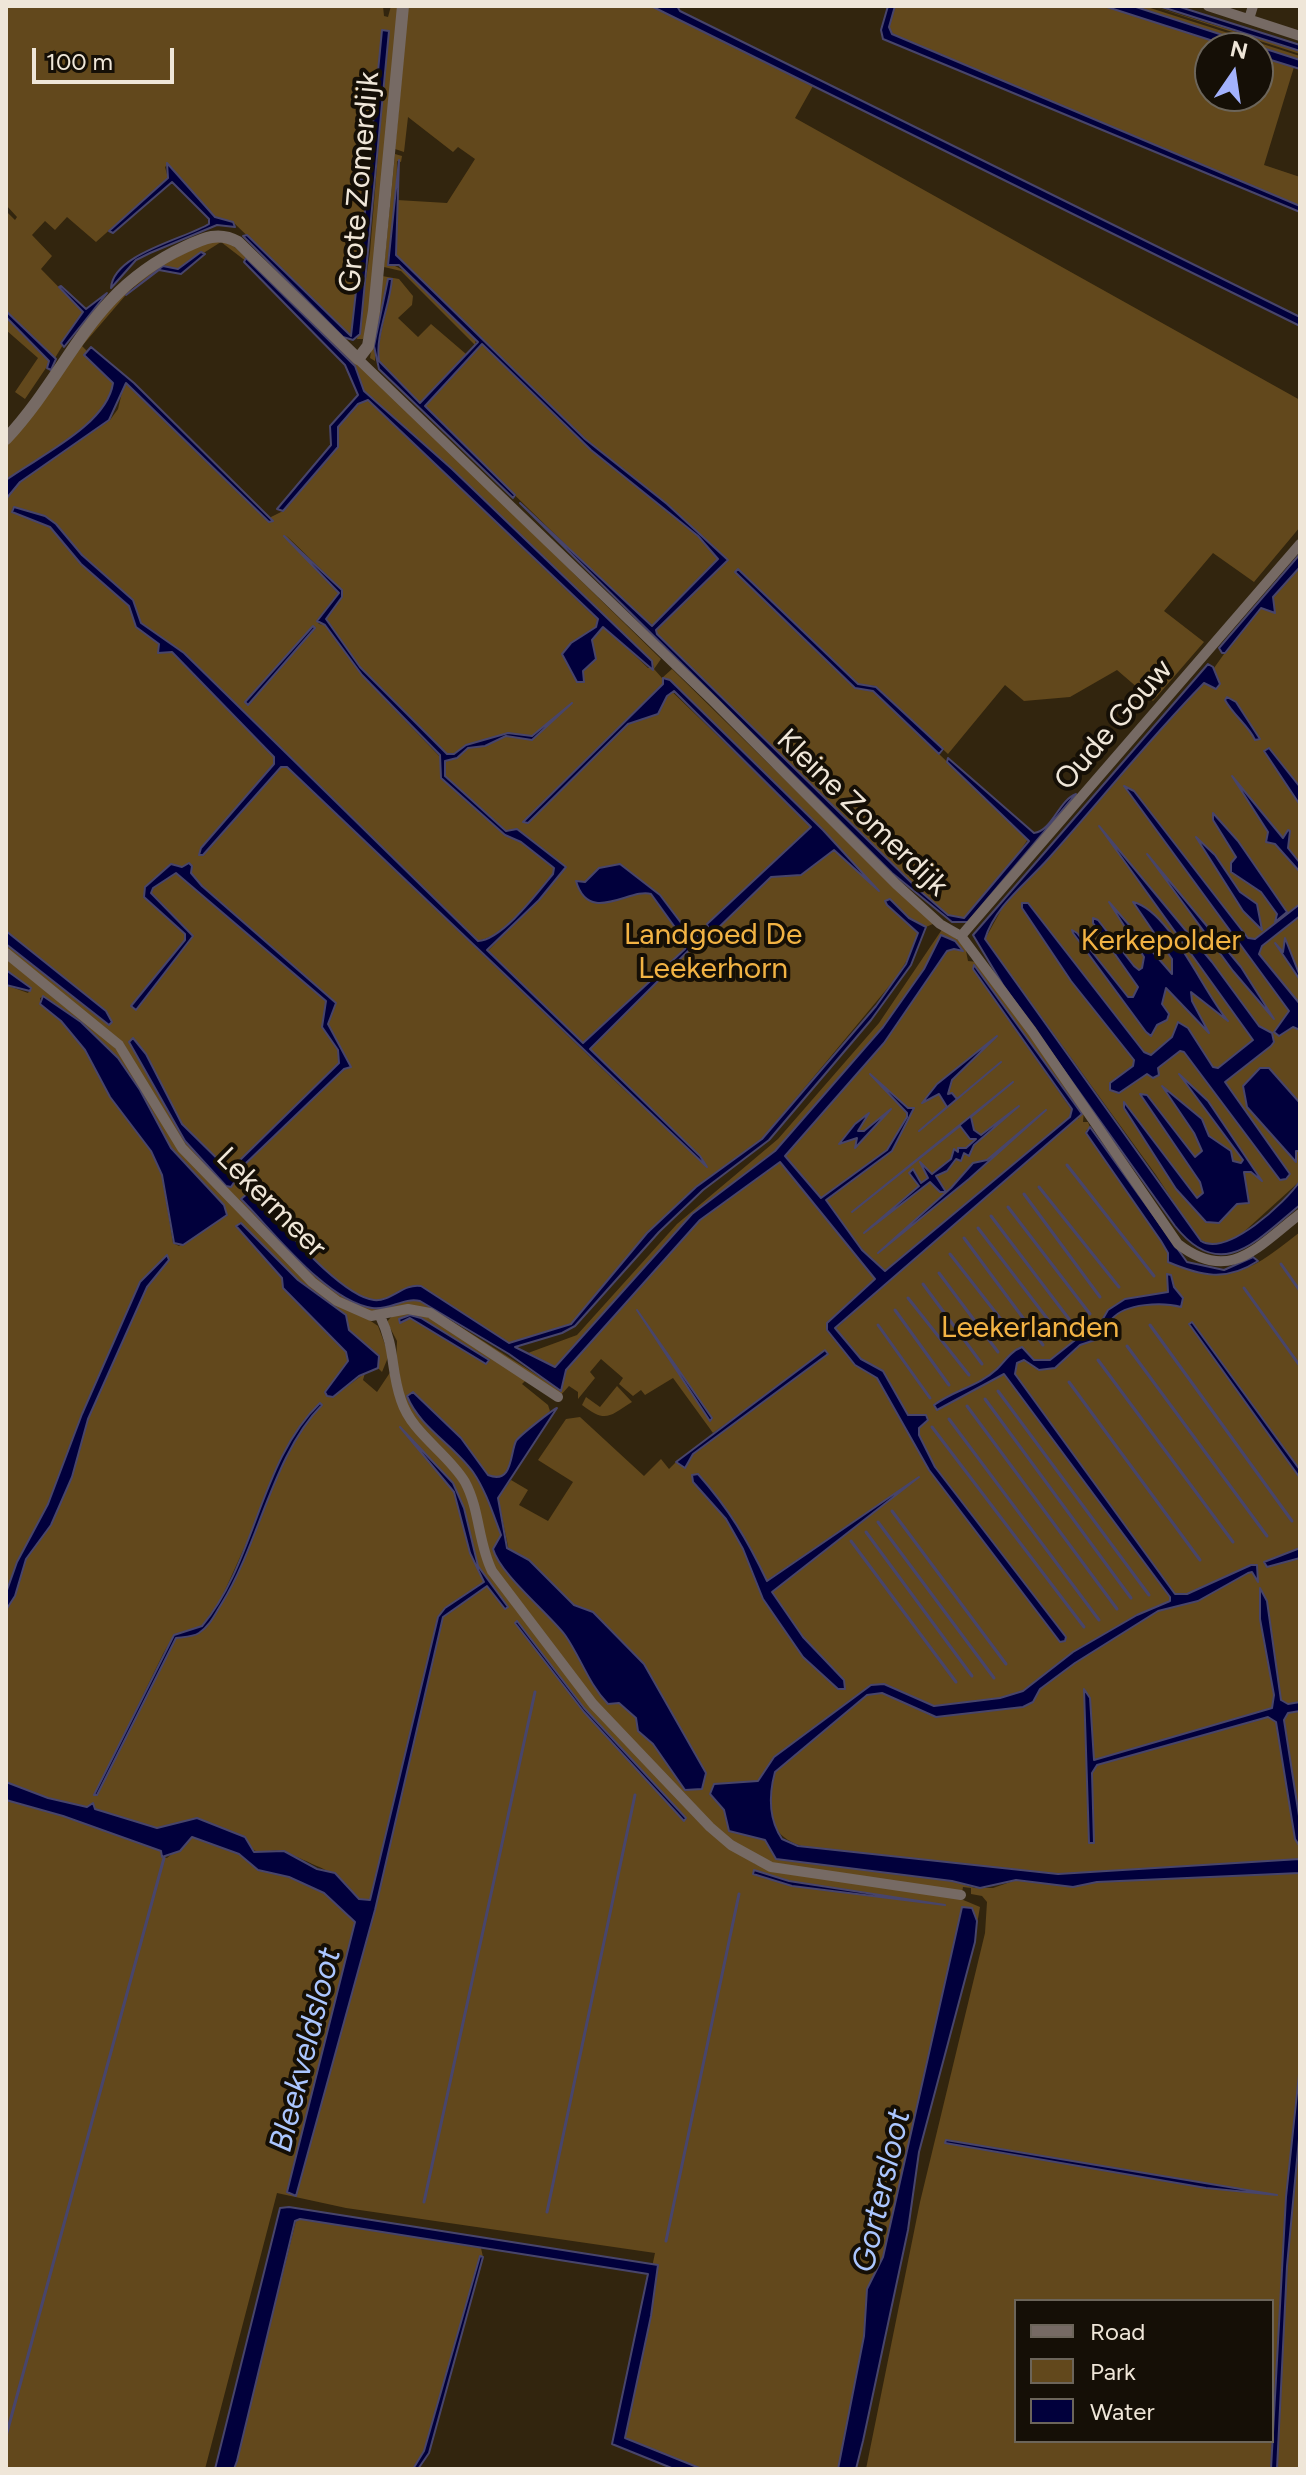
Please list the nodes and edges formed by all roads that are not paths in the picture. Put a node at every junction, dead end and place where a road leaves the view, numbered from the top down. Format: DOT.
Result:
graph roads {
  1 [pos="403,6"];
  2 [pos="1208,6"];
  3 [pos="1253,6"];
  4 [pos="1249,19"];
  5 [pos="1300,36"];
  6 [pos="358,359"];
  7 [pos="6,439"];
  8 [pos="1300,544"];
  9 [pos="961,936"];
  10 [pos="6,953"];
  11 [pos="1300,1214"];
  12 [pos="380,1316"];
  13 [pos="558,1397"];
  14 [pos="961,1895"];
  1 -- 6 [label="street, Grote Zomerdijk"];
  2 -- 4 [label="street"];
  3 -- 4 [label="street"];
  4 -- 5 [label="street"];
  6 -- 7 [label="street"];
  6 -- 9 [label="street, Kleine Zomerdijk"];
  8 -- 9 [label="street, Oude Gouw"];
  9 -- 11 [label="street, Kleine Zomerdijk"];
  10 -- 12 [label="street, Lekermeer"];
  12 -- 13 [label="street, Lekermeer"];
  12 -- 14 [label="street"];
}
